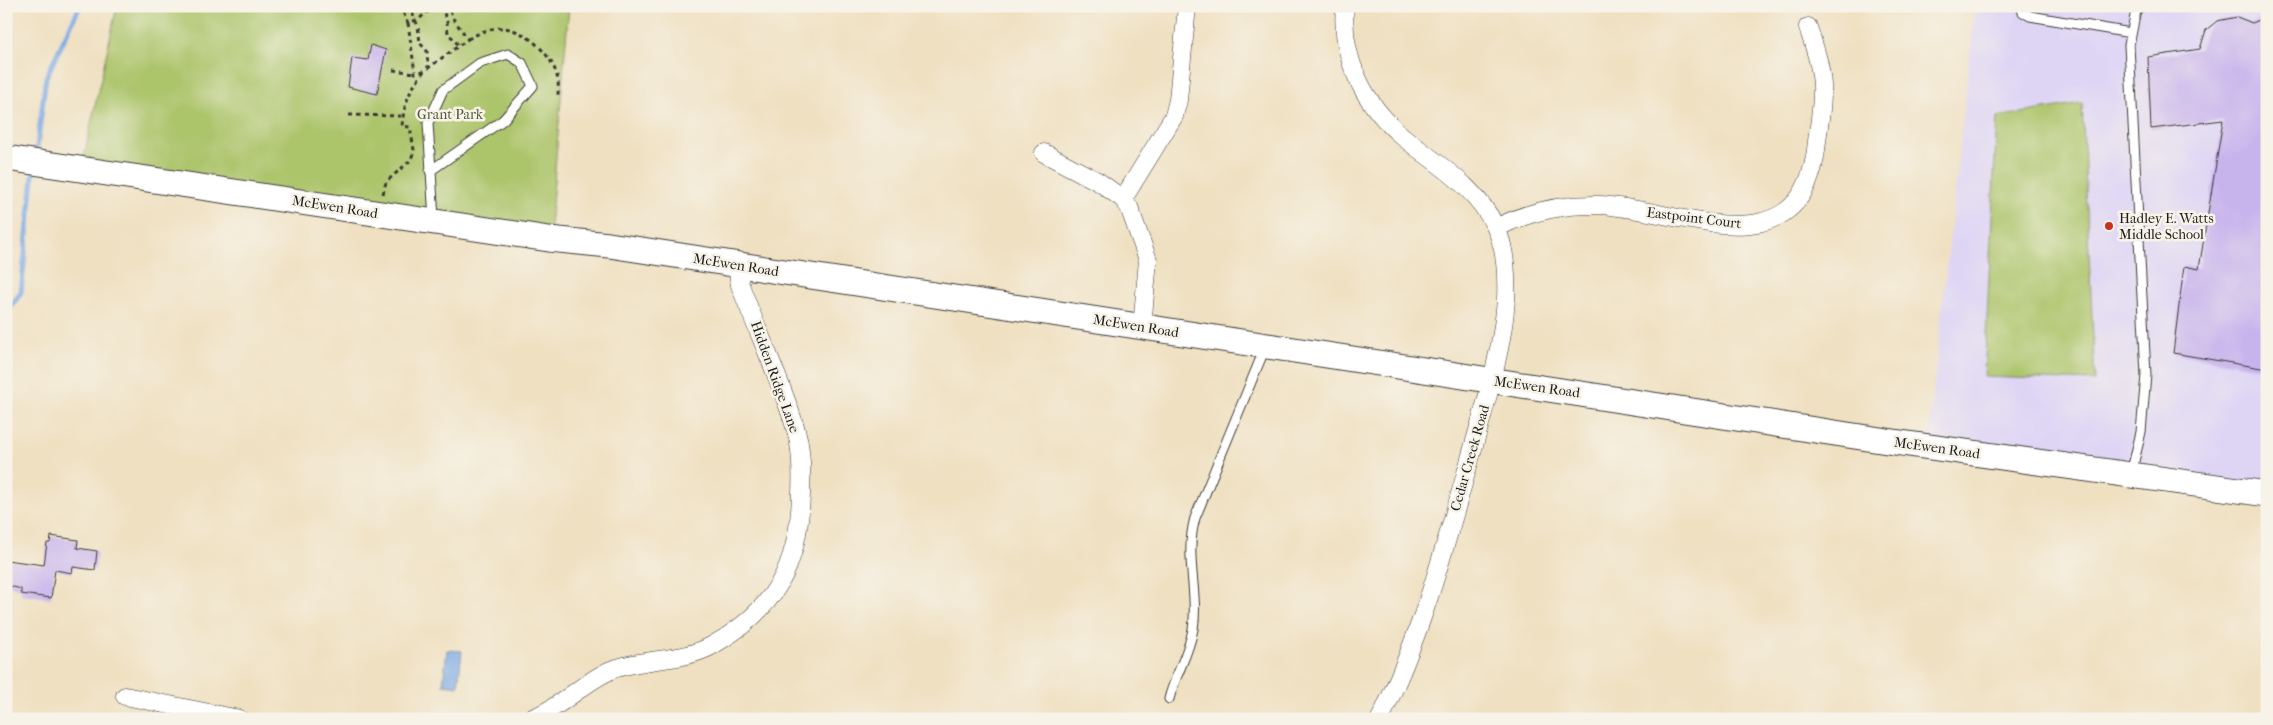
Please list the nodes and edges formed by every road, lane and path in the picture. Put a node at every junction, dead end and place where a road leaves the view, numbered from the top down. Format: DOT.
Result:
graph roads {
  1 [pos="400,6"];
  2 [pos="409,6"];
  3 [pos="434,6"];
  4 [pos="441,6"];
  5 [pos="449,6"];
  6 [pos="1187,6"];
  7 [pos="1345,6"];
  8 [pos="2021,6"];
  9 [pos="2141,6"];
  10 [pos="415,21"];
  11 [pos="408,23"];
  12 [pos="1808,26"];
  13 [pos="2131,33"];
  14 [pos="458,46"];
  15 [pos="393,70"];
  16 [pos="426,70"];
  17 [pos="415,73"];
  18 [pos="349,115"];
  19 [pos="403,116"];
  20 [pos="1044,153"];
  21 [pos="6,158"];
  22 [pos="430,171"];
  23 [pos="382,195"];
  24 [pos="1123,199"];
  25 [pos="434,222"];
  26 [pos="1496,228"];
  27 [pos="737,266"];
  28 [pos="1142,327"];
  29 [pos="1266,345"];
  30 [pos="1492,380"];
  31 [pos="2131,475"];
  32 [pos="2267,494"];
  33 [pos="125,696"];
  34 [pos="1169,699"];
  35 [pos="239,719"];
  36 [pos="530,719"];
  37 [pos="1380,719"];
  1 -- 11 [label="path"];
  2 -- 10 [label="path"];
  3 -- 10 [label="path"];
  4 -- 14 [label="path"];
  5 -- 14 [label="path"];
  6 -- 24 [label="street"];
  7 -- 26 [label="street, Cedar Creek Road"];
  8 -- 13 [label="lane"];
  9 -- 13 [label="lane"];
  10 -- 11 [label="path"];
  10 -- 16 [label="path"];
  11 -- 17 [label="path"];
  12 -- 26 [label="street, Eastpoint Court"];
  13 -- 31 [label="lane"];
  14 -- 16 [label="path"];
  15 -- 17 [label="path"];
  16 -- 17 [label="path"];
  16 -- 19 [label="path"];
  18 -- 19 [label="path"];
  19 -- 23 [label="path"];
  20 -- 24 [label="street"];
  21 -- 25 [label="street, McEwen Road"];
  22 -- 22 [label="lane"];
  22 -- 25 [label="lane"];
  24 -- 28 [label="street"];
  25 -- 27 [label="street, McEwen Road"];
  26 -- 30 [label="street, Cedar Creek Road"];
  27 -- 28 [label="street, McEwen Road"];
  27 -- 36 [label="street, Hidden Ridge Lane"];
  28 -- 29 [label="street, McEwen Road"];
  29 -- 30 [label="street, McEwen Road"];
  29 -- 34 [label="lane"];
  30 -- 31 [label="street, McEwen Road"];
  30 -- 37 [label="street, Cedar Creek Road"];
  31 -- 32 [label="street, McEwen Road"];
  33 -- 35 [label="street"];
}
